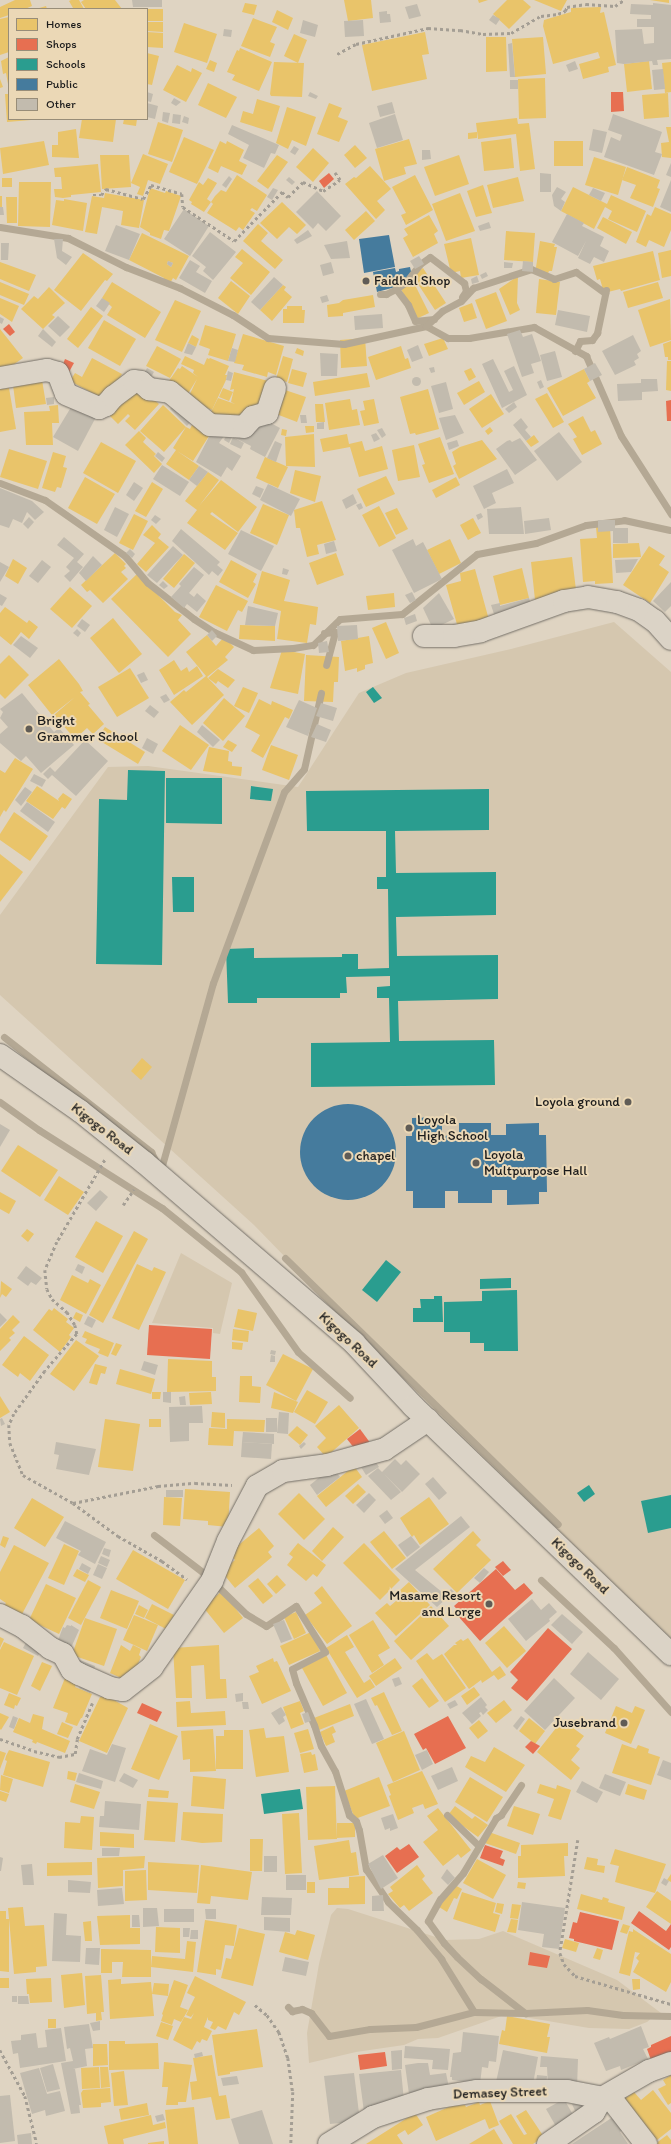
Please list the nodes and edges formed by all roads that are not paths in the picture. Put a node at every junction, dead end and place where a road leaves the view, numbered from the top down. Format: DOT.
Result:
graph roads {
  1 [pos="0,378"];
  2 [pos="275,388"];
  3 [pos="424,636"];
  4 [pos="671,639"];
  5 [pos="0,1055"];
  6 [pos="428,1420"];
  7 [pos="0,1615"];
  8 [pos="671,1654"];
  9 [pos="671,2063"];
  10 [pos="606,2097"];
  11 [pos="329,2144"];
  12 [pos="548,2144"];
  13 [pos="646,2144"];
  1 -- 2 [label="street"];
  3 -- 4 [label="street"];
  5 -- 6 [label="street, Kigogo Road"];
  6 -- 7 [label="street"];
  6 -- 8 [label="street, Kigogo Road"];
  9 -- 10 [label="street"];
  10 -- 11 [label="street, Demasey Street"];
  10 -- 12 [label="street"];
  10 -- 13 [label="street"];
}
